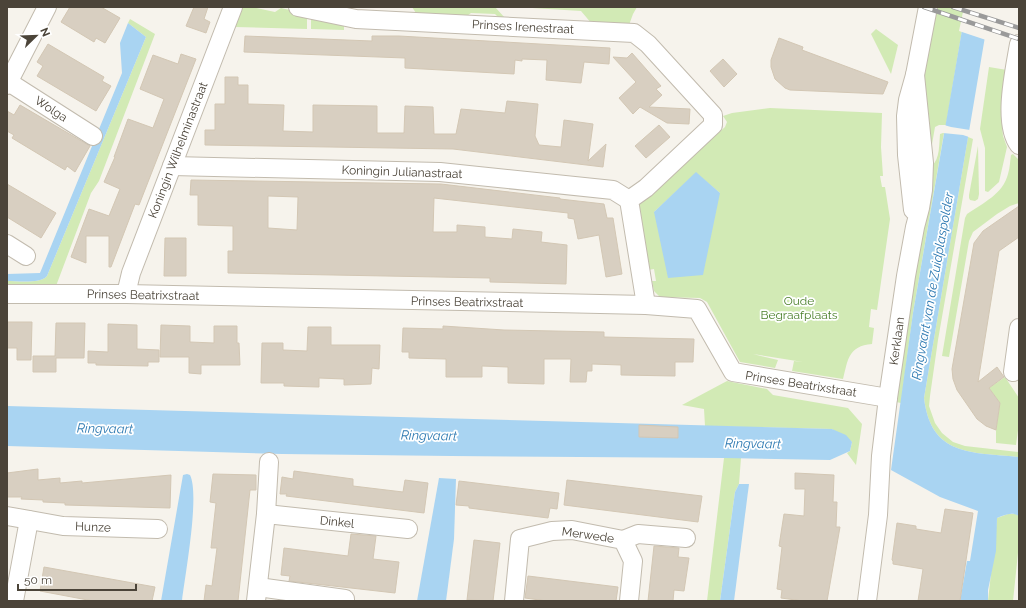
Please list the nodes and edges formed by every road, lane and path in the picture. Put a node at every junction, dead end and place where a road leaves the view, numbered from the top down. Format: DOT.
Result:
graph roads {
  1 [pos="47,7"];
  2 [pos="298,7"];
  3 [pos="928,7"];
  4 [pos="226,11"];
  5 [pos="356,13"];
  6 [pos="404,14"];
  7 [pos="1019,44"];
  8 [pos="8,83"];
  9 [pos="92,136"];
  10 [pos="1019,145"];
  11 [pos="172,166"];
  12 [pos="629,200"];
  13 [pos="7,244"];
  14 [pos="26,256"];
  15 [pos="7,294"];
  16 [pos="126,294"];
  17 [pos="646,305"];
  18 [pos="1019,328"];
  19 [pos="1013,372"];
  20 [pos="888,398"];
  21 [pos="882,456"];
  22 [pos="269,462"];
  23 [pos="266,514"];
  24 [pos="7,516"];
  25 [pos="29,520"];
  26 [pos="158,529"];
  27 [pos="408,529"];
  28 [pos="686,538"];
  29 [pos="623,540"];
  30 [pos="257,594"];
  31 [pos="14,601"];
  32 [pos="345,601"];
  33 [pos="514,601"];
  34 [pos="629,601"];
  35 [pos="857,601"];
  36 [pos="867,601"];
  1 -- 8 [label="street, Wolga"];
  2 -- 5 [label="street, Prinses Irenestraat"];
  3 -- 20 [label="street, Kerklaan"];
  4 -- 11 [label="street, Koningin Wilhelminastraat"];
  5 -- 6 [label="street, Prinses Irenestraat"];
  6 -- 12 [label="street, Prinses Irenestraat"];
  7 -- 10 [label="street"];
  8 -- 9 [label="street, Wolga"];
  11 -- 12 [label="street, Koningin Julianastraat"];
  11 -- 16 [label="street, Koningin Wilhelminastraat"];
  12 -- 17 [label="street"];
  13 -- 14 [label="street"];
  15 -- 16 [label="street, Prinses Beatrixstraat"];
  16 -- 17 [label="street, Prinses Beatrixstraat"];
  17 -- 20 [label="street, Prinses Beatrixstraat"];
  18 -- 19 [label="street"];
  20 -- 21 [label="street, Kerklaan"];
  21 -- 35 [label="street, Kerklaan"];
  21 -- 36 [label="street, Kerklaan"];
  22 -- 23 [label="street"];
  23 -- 27 [label="street, Dinkel"];
  23 -- 30 [label="street"];
  24 -- 25 [label="street, Hunze"];
  25 -- 26 [label="street, Hunze"];
  25 -- 31 [label="street"];
  28 -- 29 [label="street, Merwede"];
  29 -- 33 [label="street, Merwede"];
  29 -- 34 [label="street, Merwede"];
  30 -- 32 [label="street"];
}
